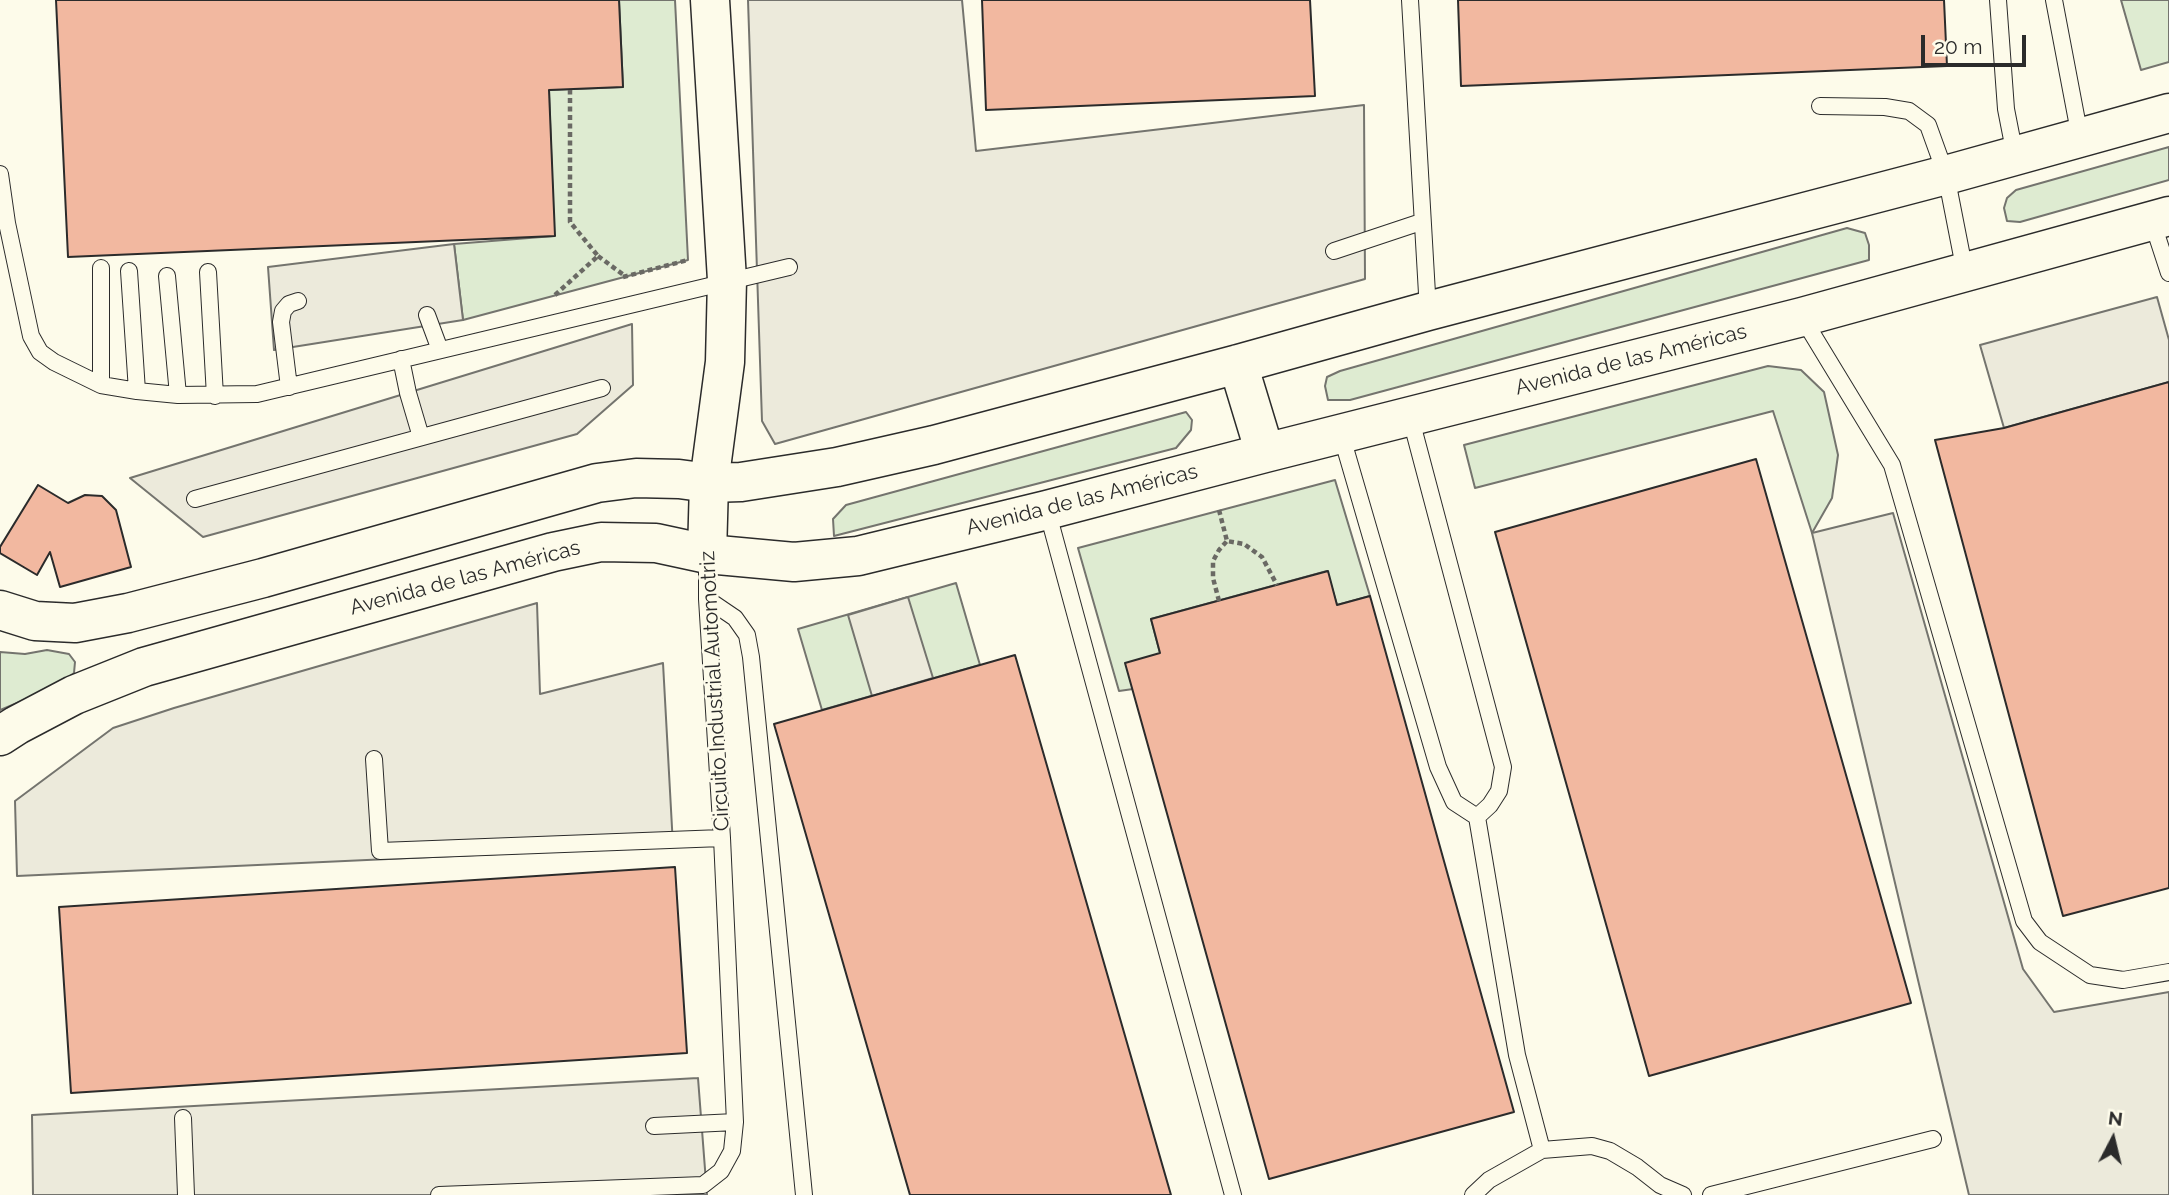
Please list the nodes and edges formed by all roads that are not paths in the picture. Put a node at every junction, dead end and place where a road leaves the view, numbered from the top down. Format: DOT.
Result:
graph roads {
  1 [pos="710,0"];
  2 [pos="1410,0"];
  3 [pos="1998,0"];
  4 [pos="2054,0"];
  5 [pos="1820,106"];
  6 [pos="2169,113"];
  7 [pos="2080,137"];
  8 [pos="2015,155"];
  9 [pos="0,174"];
  10 [pos="1946,175"];
  11 [pos="2161,219"];
  12 [pos="1421,222"];
  13 [pos="1334,251"];
  14 [pos="789,267"];
  15 [pos="101,268"];
  16 [pos="129,271"];
  17 [pos="208,272"];
  18 [pos="1965,272"];
  19 [pos="2169,273"];
  20 [pos="167,276"];
  21 [pos="727,280"];
  22 [pos="298,301"];
  23 [pos="1427,311"];
  24 [pos="427,315"];
  25 [pos="1802,317"];
  26 [pos="440,350"];
  27 [pos="401,359"];
  28 [pos="1238,364"];
  29 [pos="101,385"];
  30 [pos="289,387"];
  31 [pos="602,388"];
  32 [pos="137,391"];
  33 [pos="178,395"];
  34 [pos="215,396"];
  35 [pos="1410,416"];
  36 [pos="1342,434"];
  37 [pos="421,438"];
  38 [pos="1265,453"];
  39 [pos="709,484"];
  40 [pos="195,499"];
  41 [pos="1047,510"];
  42 [pos="707,554"];
  43 [pos="707,599"];
  44 [pos="0,610"];
  45 [pos="128,613"];
  46 [pos="144,667"];
  47 [pos="0,736"];
  48 [pos="374,759"];
  49 [pos="1477,817"];
  50 [pos="722,838"];
  51 [pos="2169,972"];
  52 [pos="183,1118"];
  53 [pos="735,1122"];
  54 [pos="654,1126"];
  55 [pos="1933,1139"];
  56 [pos="1542,1150"];
  57 [pos="186,1195"];
  58 [pos="439,1195"];
  59 [pos="804,1195"];
  60 [pos="1233,1195"];
  61 [pos="1473,1195"];
  62 [pos="1683,1195"];
  63 [pos="1711,1195"];
  1 -- 21 [label="main road, Circuito Industrial Automotriz"];
  2 -- 12 [label="lane"];
  3 -- 8 [label="lane"];
  4 -- 7 [label="lane"];
  5 -- 10 [label="lane"];
  6 -- 7 [label="main road"];
  7 -- 8 [label="main road"];
  8 -- 10 [label="main road"];
  9 -- 29 [label="lane"];
  10 -- 18 [label="lane"];
  10 -- 23 [label="main road"];
  11 -- 18 [label="main road, Avenida de las Américas"];
  11 -- 19 [label="lane"];
  12 -- 13 [label="lane"];
  12 -- 23 [label="lane"];
  14 -- 21 [label="lane"];
  15 -- 29 [label="lane"];
  16 -- 32 [label="lane"];
  17 -- 34 [label="lane"];
  18 -- 25 [label="main road, Avenida de las Américas"];
  20 -- 33 [label="lane"];
  21 -- 26 [label="lane"];
  21 -- 39 [label="main road, Circuito Industrial Automotriz"];
  22 -- 30 [label="lane"];
  23 -- 28 [label="main road"];
  24 -- 26 [label="lane"];
  25 -- 35 [label="main road, Avenida de las Américas"];
  25 -- 51 [label="lane"];
  26 -- 27 [label="lane"];
  27 -- 30 [label="lane"];
  27 -- 37 [label="lane"];
  28 -- 38 [label="main road"];
  28 -- 39 [label="main road"];
  29 -- 32 [label="lane"];
  30 -- 34 [label="lane"];
  31 -- 37 [label="lane"];
  32 -- 33 [label="lane"];
  33 -- 34 [label="lane"];
  35 -- 36 [label="main road, Avenida de las Américas"];
  35 -- 49 [label="lane"];
  36 -- 38 [label="main road, Avenida de las Américas"];
  36 -- 49 [label="lane"];
  37 -- 40 [label="lane"];
  38 -- 41 [label="main road, Avenida de las Américas"];
  39 -- 42 [label="main road, Circuito Industrial Automotriz"];
  39 -- 45 [label="main road"];
  41 -- 42 [label="main road, Avenida de las Américas"];
  41 -- 60 [label="lane"];
  42 -- 43 [label="lane, Circuito Industrial Automotriz"];
  42 -- 46 [label="main road, Avenida de las Américas"];
  43 -- 50 [label="lane, Circuito Industrial Automotriz"];
  43 -- 59 [label="lane"];
  44 -- 45 [label="main road"];
  45 -- 46 [label="main road"];
  46 -- 47 [label="main road, Avenida de las Américas"];
  48 -- 50 [label="lane"];
  49 -- 56 [label="lane"];
  50 -- 53 [label="lane, Circuito Industrial Automotriz"];
  52 -- 57 [label="lane"];
  53 -- 54 [label="lane"];
  53 -- 58 [label="lane, Circuito Industrial Automotriz"];
  55 -- 63 [label="lane"];
  56 -- 61 [label="lane"];
  56 -- 62 [label="lane"];
}
